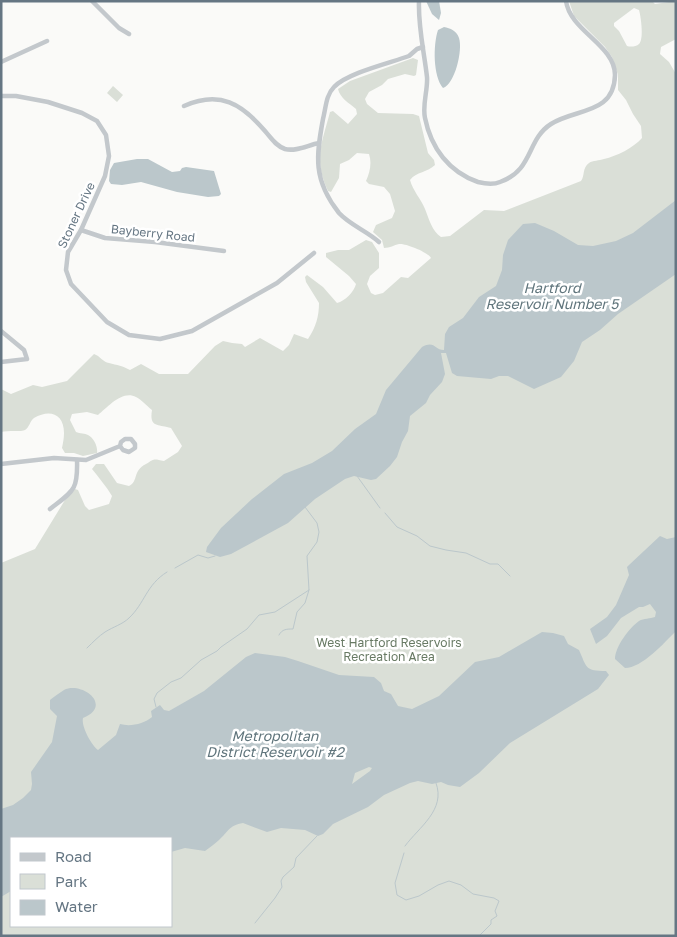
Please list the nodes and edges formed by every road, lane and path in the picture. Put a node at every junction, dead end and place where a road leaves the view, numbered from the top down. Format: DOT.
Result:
graph roads {
  1 [pos="92,1"];
  2 [pos="419,1"];
  3 [pos="566,1"];
  4 [pos="129,34"];
  5 [pos="47,42"];
  6 [pos="423,47"];
  7 [pos="1,62"];
  8 [pos="1,96"];
  9 [pos="184,106"];
  10 [pos="319,143"];
  11 [pos="81,230"];
  12 [pos="379,242"];
  13 [pos="224,251"];
  14 [pos="314,253"];
  15 [pos="1,330"];
  16 [pos="1,362"];
  17 [pos="120,446"];
  18 [pos="77,460"];
  19 [pos="1,464"];
  20 [pos="50,509"];
  1 -- 4 [label="street"];
  2 -- 6 [label="street"];
  3 -- 6 [label="street"];
  5 -- 7 [label="street"];
  6 -- 10 [label="street"];
  8 -- 11 [label="street, Stoner Drive"];
  9 -- 10 [label="street"];
  10 -- 12 [label="street"];
  11 -- 13 [label="street, Bayberry Road"];
  11 -- 14 [label="street, Stoner Drive"];
  15 -- 16 [label="street"];
  17 -- 18 [label="street"];
  18 -- 19 [label="street"];
  18 -- 20 [label="street"];
}
